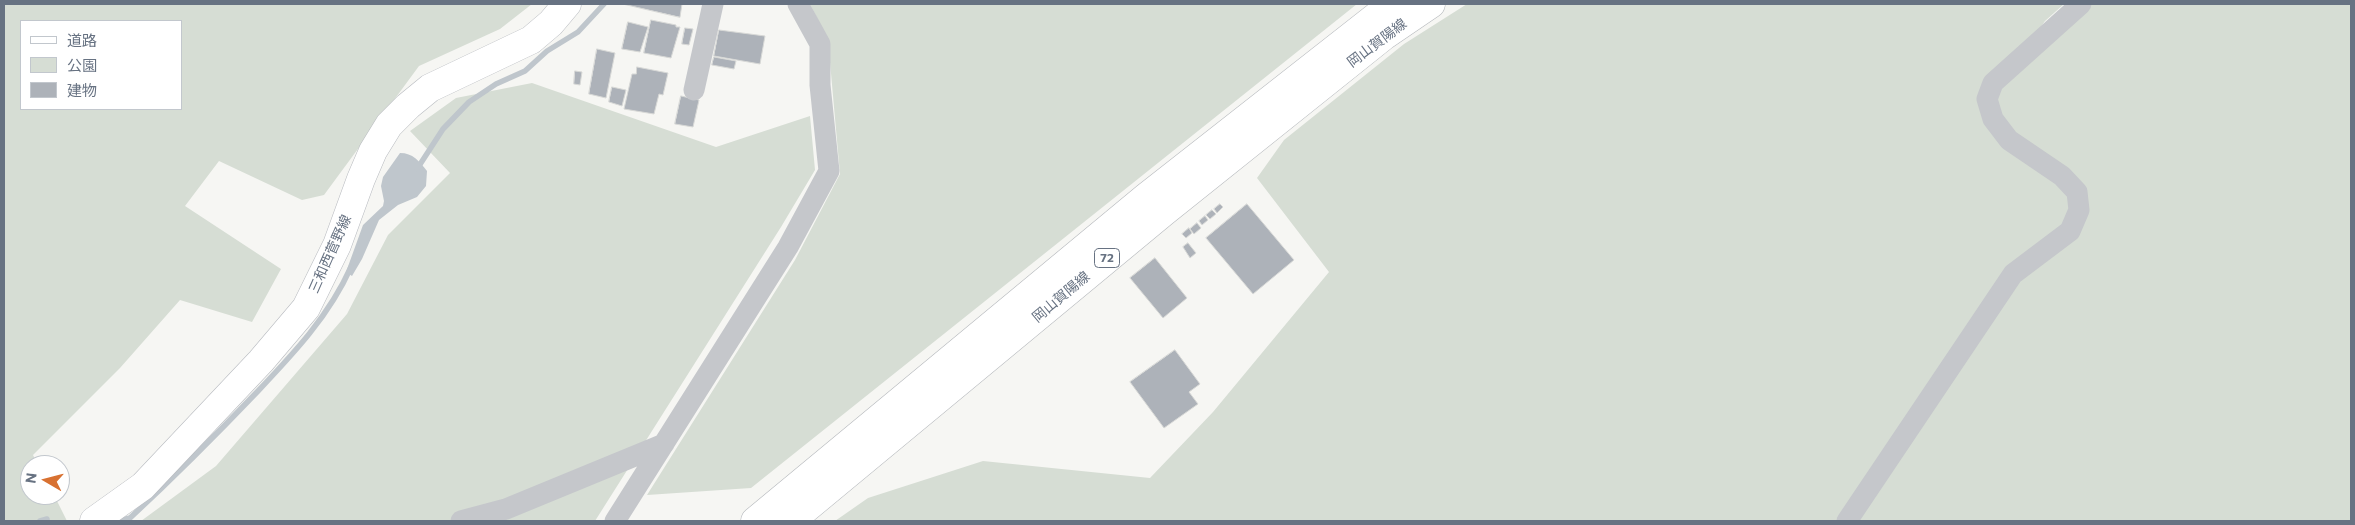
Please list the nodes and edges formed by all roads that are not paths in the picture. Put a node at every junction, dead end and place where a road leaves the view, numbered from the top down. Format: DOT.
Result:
graph roads {
  1 [pos="568,4"];
  2 [pos="713,4"];
  3 [pos="798,4"];
  4 [pos="1392,4"];
  5 [pos="1431,4"];
  6 [pos="2081,4"];
  7 [pos="694,90"];
  8 [pos="664,444"];
  9 [pos="94,521"];
  10 [pos="461,521"];
  11 [pos="616,521"];
  12 [pos="755,521"];
  13 [pos="790,521"];
  14 [pos="1847,521"];
  1 -- 9 [label="main road, 三和西菅野線"];
  2 -- 7 [label="street"];
  3 -- 8 [label="street"];
  4 -- 12 [label="main road, 岡山賀陽線 / 72"];
  5 -- 13 [label="main road, 岡山賀陽線 / 72"];
  6 -- 14 [label="street"];
  8 -- 10 [label="street"];
  8 -- 11 [label="street"];
}
